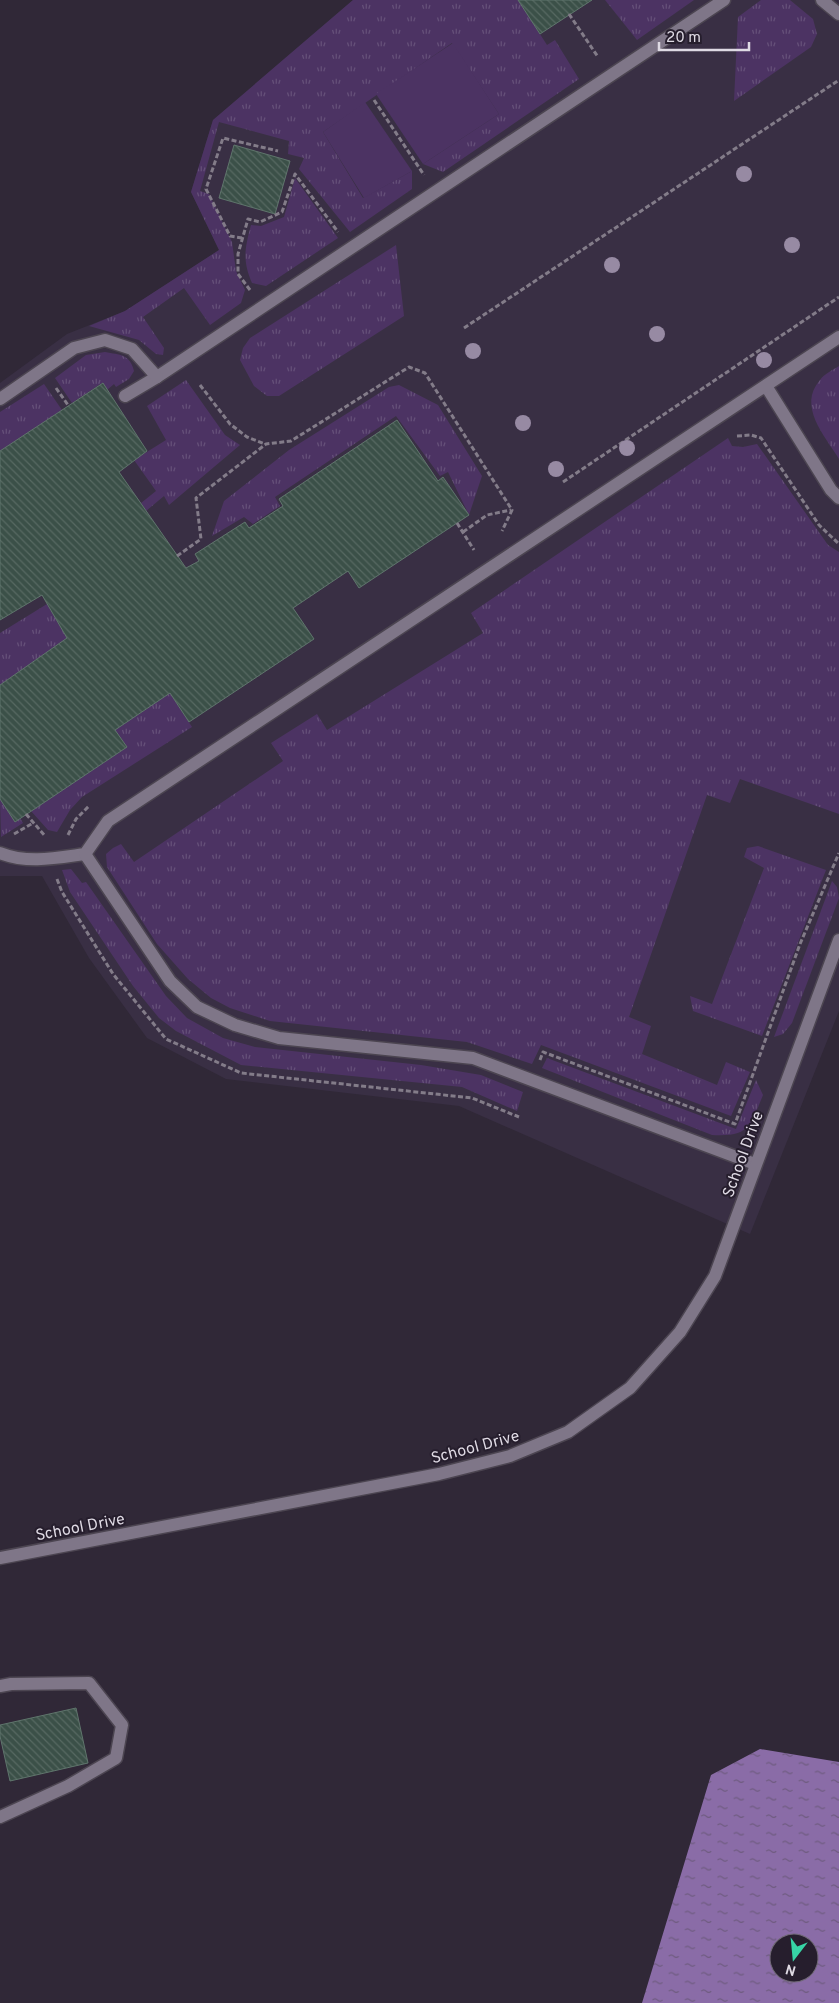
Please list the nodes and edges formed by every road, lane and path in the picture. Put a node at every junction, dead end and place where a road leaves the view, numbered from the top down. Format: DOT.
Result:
graph roads {
  1 [pos="724,0"];
  2 [pos="822,0"];
  3 [pos="569,14"];
  4 [pos="839,14"];
  5 [pos="611,76"];
  6 [pos="839,80"];
  7 [pos="374,100"];
  8 [pos="278,151"];
  9 [pos="435,192"];
  10 [pos="242,238"];
  11 [pos="350,248"];
  12 [pos="839,297"];
  13 [pos="262,306"];
  14 [pos="464,328"];
  15 [pos="839,338"];
  16 [pos="157,377"];
  17 [pos="200,385"];
  18 [pos="766,386"];
  19 [pos="125,396"];
  20 [pos="0,399"];
  21 [pos="737,436"];
  22 [pos="266,444"];
  23 [pos="563,482"];
  24 [pos="839,498"];
  25 [pos="512,510"];
  26 [pos="457,523"];
  27 [pos="463,532"];
  28 [pos="497,535"];
  29 [pos="839,544"];
  30 [pos="482,545"];
  31 [pos="474,550"];
  32 [pos="466,555"];
  33 [pos="177,556"];
  34 [pos="92,804"];
  35 [pos="26,814"];
  36 [pos="52,838"];
  37 [pos="66,839"];
  38 [pos="0,853"];
  39 [pos="839,853"];
  40 [pos="85,854"];
  41 [pos="839,940"];
  42 [pos="538,1064"];
  43 [pos="756,1164"];
  44 [pos="0,1558"];
  45 [pos="0,1686"];
  46 [pos="0,1817"];
  1 -- 5 [label="lane"];
  2 -- 4 [label="lane"];
  3 -- 5 [label="path"];
  5 -- 9 [label="lane"];
  6 -- 14 [label="path"];
  7 -- 9 [label="path"];
  8 -- 10 [label="path"];
  9 -- 11 [label="lane"];
  10 -- 11 [label="path"];
  10 -- 13 [label="path"];
  11 -- 13 [label="lane"];
  12 -- 23 [label="path"];
  13 -- 16 [label="lane"];
  15 -- 18 [label="lane"];
  16 -- 19 [label="lane"];
  16 -- 20 [label="lane"];
  17 -- 22 [label="path"];
  18 -- 24 [label="lane"];
  18 -- 40 [label="lane"];
  21 -- 29 [label="path"];
  22 -- 25 [label="path"];
  22 -- 33 [label="path"];
  25 -- 27 [label="path"];
  25 -- 28 [label="path"];
  26 -- 27 [label="path"];
  27 -- 31 [label="path"];
  30 -- 31 [label="path"];
  31 -- 32 [label="path"];
  34 -- 37 [label="path"];
  35 -- 36 [label="path"];
  38 -- 40 [label="lane"];
  39 -- 42 [label="path"];
  40 -- 43 [label="lane"];
  41 -- 43 [label="lane, School Drive"];
  43 -- 44 [label="lane, School Drive"];
  45 -- 46 [label="lane"];
}
